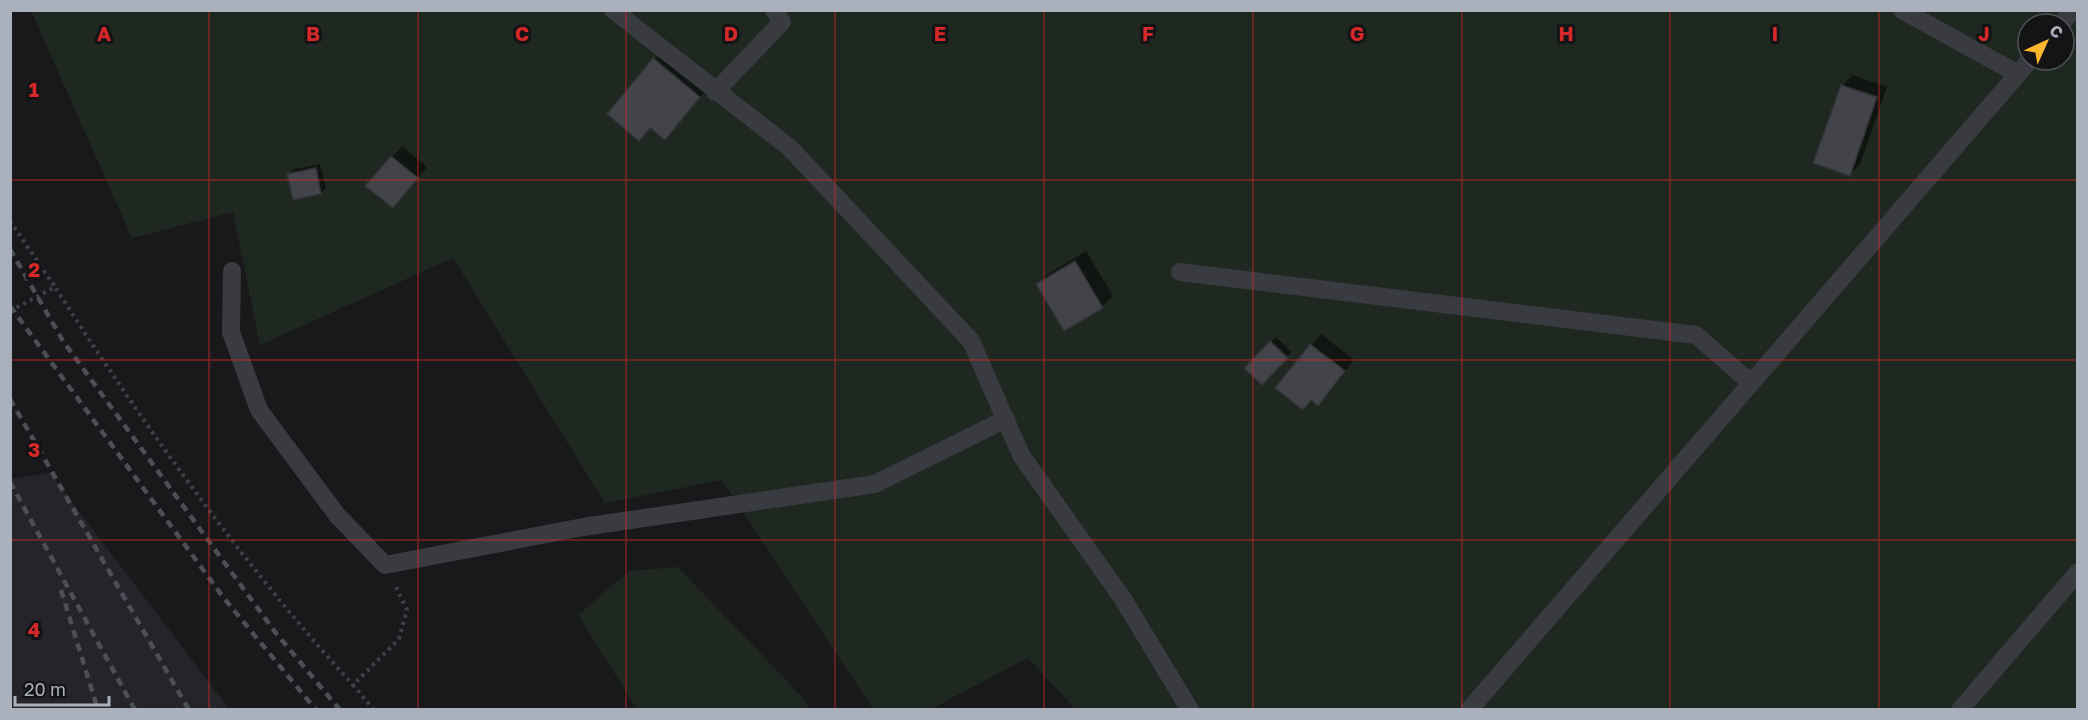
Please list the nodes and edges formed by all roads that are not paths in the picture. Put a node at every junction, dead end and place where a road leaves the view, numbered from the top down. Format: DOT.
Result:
graph roads {
  1 [pos="613,10"];
  2 [pos="1902,10"];
  3 [pos="783,14"];
  4 [pos="2020,72"];
  5 [pos="2018,75"];
  6 [pos="715,92"];
  7 [pos="232,271"];
  8 [pos="1180,272"];
  9 [pos="1751,383"];
  10 [pos="1006,419"];
  11 [pos="2078,572"];
  12 [pos="1190,710"];
  13 [pos="1469,710"];
  14 [pos="1960,710"];
  1 -- 6 [label="lane"];
  2 -- 5 [label="lane"];
  3 -- 6 [label="lane"];
  4 -- 5 [label="lane"];
  5 -- 9 [label="lane"];
  6 -- 10 [label="lane"];
  7 -- 10 [label="lane"];
  8 -- 9 [label="lane"];
  9 -- 13 [label="lane"];
  10 -- 12 [label="lane"];
  11 -- 14 [label="lane"];
}
